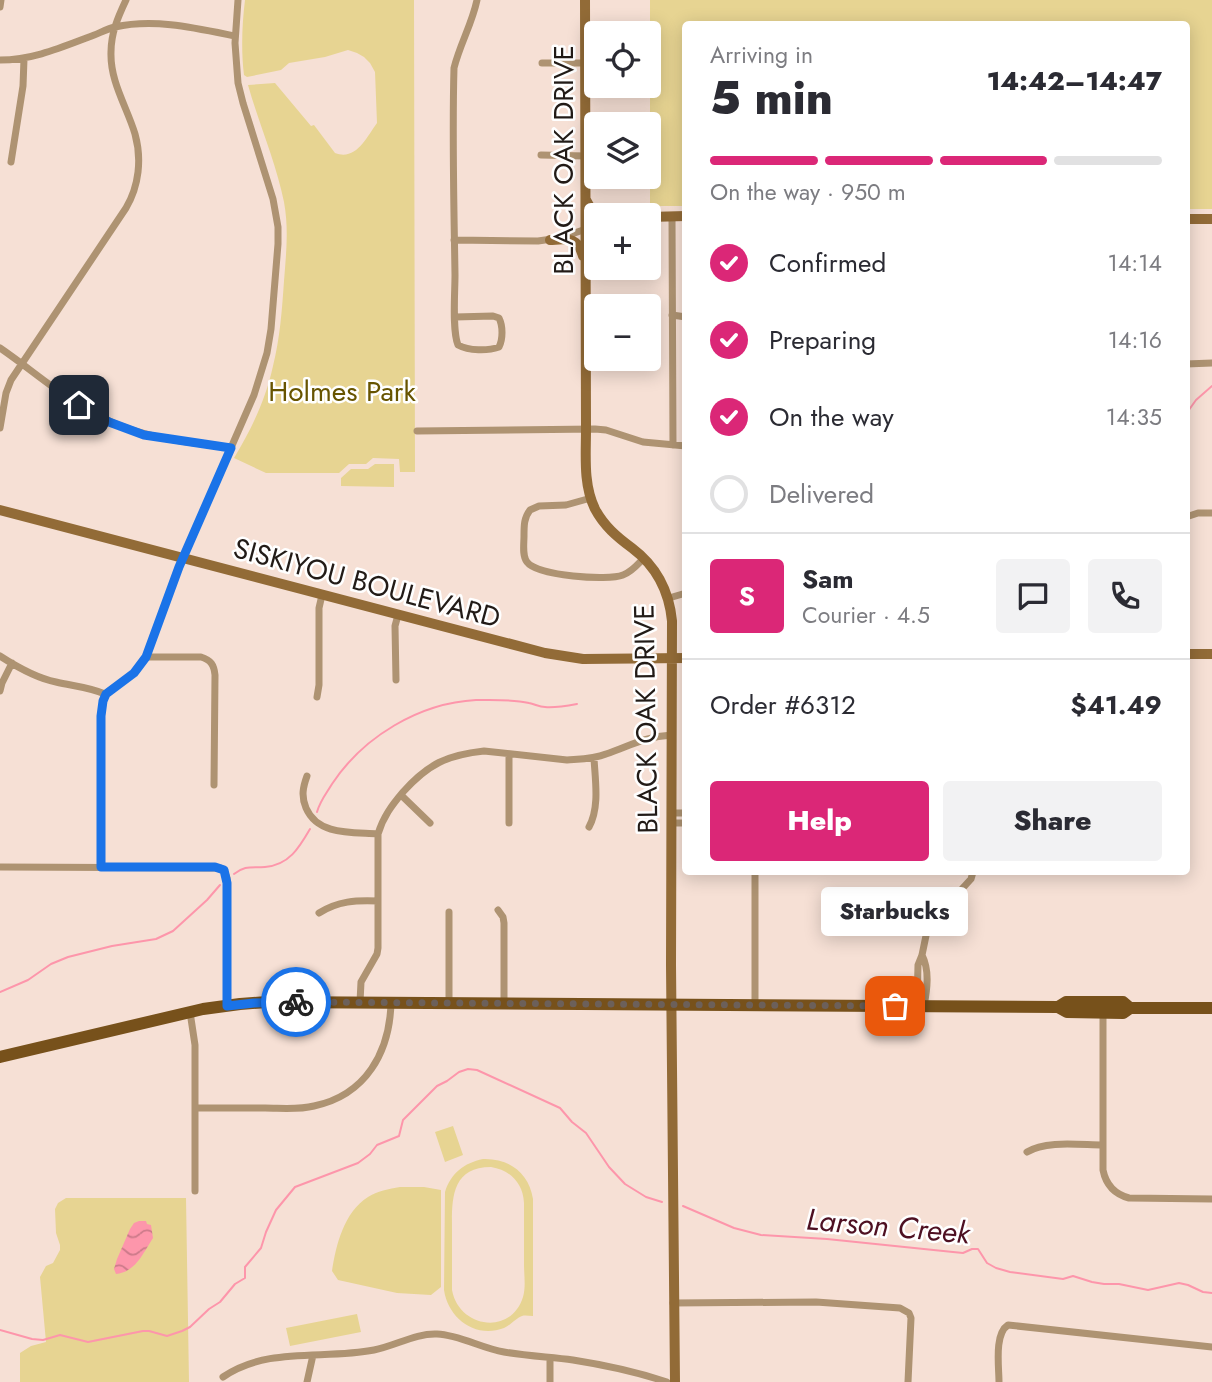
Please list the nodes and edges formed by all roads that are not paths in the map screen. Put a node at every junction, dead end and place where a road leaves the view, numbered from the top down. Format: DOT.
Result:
graph roads {
  1 [pos="1,0"];
  2 [pos="126,0"];
  3 [pos="238,0"];
  4 [pos="477,0"];
  5 [pos="585,0"];
  6 [pos="0,7"];
  7 [pos="585,21"];
  8 [pos="114,27"];
  9 [pos="234,36"];
  10 [pos="24,59"];
  11 [pos="0,60"];
  12 [pos="542,63"];
  13 [pos="584,63"];
  14 [pos="541,155"];
  15 [pos="584,156"];
  16 [pos="11,162"];
  17 [pos="586,189"];
  18 [pos="586,199"];
  19 [pos="587,203"];
  20 [pos="588,203"];
  21 [pos="661,216"];
  22 [pos="672,216"];
  23 [pos="682,216"];
  24 [pos="1190,219"];
  25 [pos="1212,219"];
  26 [pos="584,229"];
  27 [pos="454,240"];
  28 [pos="550,240"];
  29 [pos="584,257"];
  30 [pos="586,280"];
  31 [pos="672,315"];
  32 [pos="682,316"];
  33 [pos="455,317"];
  34 [pos="0,348"];
  35 [pos="22,363"];
  36 [pos="1212,363"];
  37 [pos="1190,364"];
  38 [pos="0,428"];
  39 [pos="586,429"];
  40 [pos="417,431"];
  41 [pos="673,444"];
  42 [pos="682,445"];
  43 [pos="231,448"];
  44 [pos="591,498"];
  45 [pos="0,510"];
  46 [pos="1212,513"];
  47 [pos="1190,516"];
  48 [pos="182,558"];
  49 [pos="644,558"];
  50 [pos="682,594"];
  51 [pos="322,595"];
  52 [pos="669,598"];
  53 [pos="398,615"];
  54 [pos="1190,654"];
  55 [pos="1212,654"];
  56 [pos="0,656"];
  57 [pos="146,657"];
  58 [pos="682,658"];
  59 [pos="672,659"];
  60 [pos="12,663"];
  61 [pos="396,680"];
  62 [pos="0,691"];
  63 [pos="106,694"];
  64 [pos="317,697"];
  65 [pos="672,735"];
  66 [pos="509,754"];
  67 [pos="594,758"];
  68 [pos="307,776"];
  69 [pos="214,785"];
  70 [pos="401,795"];
  71 [pos="682,814"];
  72 [pos="672,818"];
  73 [pos="682,822"];
  74 [pos="430,823"];
  75 [pos="509,823"];
  76 [pos="589,827"];
  77 [pos="379,834"];
  78 [pos="0,867"];
  79 [pos="101,867"];
  80 [pos="755,875"];
  81 [pos="973,875"];
  82 [pos="378,901"];
  83 [pos="498,910"];
  84 [pos="449,912"];
  85 [pos="319,913"];
  86 [pos="360,1002"];
  87 [pos="391,1002"];
  88 [pos="449,1002"];
  89 [pos="504,1004"];
  90 [pos="672,1005"];
  91 [pos="755,1005"];
  92 [pos="227,1006"];
  93 [pos="920,1006"];
  94 [pos="1058,1007"];
  95 [pos="1130,1008"];
  96 [pos="1212,1008"];
  97 [pos="190,1012"];
  98 [pos="1103,1013"];
  99 [pos="0,1056"];
  100 [pos="195,1108"];
  101 [pos="1103,1145"];
  102 [pos="1027,1152"];
  103 [pos="195,1191"];
  104 [pos="1212,1199"];
  105 [pos="673,1303"];
  106 [pos="1212,1347"];
  107 [pos="313,1355"];
  108 [pos="550,1357"];
  109 [pos="223,1377"];
  110 [pos="307,1382"];
  111 [pos="550,1382"];
  112 [pos="667,1382"];
  113 [pos="675,1382"];
  114 [pos="908,1382"];
  115 [pos="999,1382"];
  1 -- 6 [label="street"];
  2 -- 8 [label="street"];
  3 -- 9 [label="street"];
  4 -- 27 [label="street"];
  5 -- 7 [label="street, BLACK OAK DRIVE"];
  8 -- 9 [label="street"];
  8 -- 10 [label="street"];
  8 -- 35 [label="street"];
  9 -- 43 [label="street"];
  10 -- 11 [label="street"];
  10 -- 16 [label="street"];
  12 -- 13 [label="street"];
  14 -- 15 [label="street"];
  17 -- 18 [label="street, BLACK OAK DRIVE"];
  18 -- 19 [label="street, BLACK OAK DRIVE"];
  18 -- 20 [label="street"];
  21 -- 22 [label="street"];
  22 -- 23 [label="street"];
  22 -- 31 [label="street"];
  24 -- 25 [label="street"];
  26 -- 28 [label="street"];
  27 -- 28 [label="street"];
  27 -- 33 [label="street"];
  28 -- 29 [label="street"];
  30 -- 39 [label="street, BLACK OAK DRIVE"];
  31 -- 32 [label="street"];
  31 -- 41 [label="street"];
  33 -- 33 [label="street"];
  34 -- 35 [label="street"];
  35 -- 38 [label="street"];
  35 -- 43 [label="street"];
  36 -- 37 [label="street"];
  39 -- 40 [label="street"];
  39 -- 41 [label="street"];
  39 -- 44 [label="street, BLACK OAK DRIVE"];
  41 -- 42 [label="street"];
  43 -- 48 [label="street"];
  44 -- 49 [label="street, BLACK OAK DRIVE"];
  44 -- 49 [label="street"];
  45 -- 48 [label="street, SISKIYOU BOULEVARD"];
  46 -- 47 [label="street"];
  48 -- 51 [label="street, SISKIYOU BOULEVARD"];
  48 -- 57 [label="street"];
  49 -- 52 [label="street, BLACK OAK DRIVE"];
  50 -- 52 [label="street"];
  51 -- 53 [label="street, SISKIYOU BOULEVARD"];
  51 -- 64 [label="street"];
  52 -- 59 [label="street, BLACK OAK DRIVE"];
  53 -- 59 [label="street, SISKIYOU BOULEVARD"];
  53 -- 61 [label="street"];
  54 -- 55 [label="street"];
  56 -- 60 [label="street"];
  57 -- 63 [label="street"];
  57 -- 69 [label="street"];
  58 -- 59 [label="street, SISKIYOU BOULEVARD"];
  59 -- 65 [label="street, BLACK OAK DRIVE"];
  60 -- 62 [label="street"];
  60 -- 63 [label="street"];
  63 -- 79 [label="street"];
  65 -- 67 [label="street"];
  65 -- 72 [label="street, BLACK OAK DRIVE"];
  66 -- 67 [label="street"];
  66 -- 70 [label="street"];
  66 -- 75 [label="street"];
  67 -- 76 [label="street"];
  68 -- 77 [label="street"];
  70 -- 74 [label="street"];
  70 -- 77 [label="street"];
  71 -- 72 [label="street"];
  72 -- 73 [label="street"];
  72 -- 90 [label="street, BLACK OAK DRIVE"];
  77 -- 82 [label="street"];
  78 -- 79 [label="street"];
  79 -- 92 [label="street"];
  80 -- 91 [label="street"];
  81 -- 93 [label="street"];
  82 -- 85 [label="street"];
  82 -- 86 [label="street"];
  83 -- 89 [label="street"];
  84 -- 88 [label="street"];
  86 -- 87 [label="main road"];
  86 -- 92 [label="main road"];
  87 -- 88 [label="main road"];
  87 -- 100 [label="street"];
  88 -- 89 [label="main road"];
  89 -- 90 [label="main road"];
  90 -- 91 [label="main road"];
  90 -- 105 [label="street, BLACK OAK DRIVE"];
  91 -- 93 [label="main road"];
  92 -- 97 [label="main road"];
  93 -- 94 [label="main road"];
  94 -- 95 [label="main road"];
  94 -- 98 [label="main road"];
  95 -- 96 [label="main road"];
  95 -- 98 [label="main road"];
  97 -- 99 [label="main road"];
  97 -- 100 [label="street"];
  98 -- 101 [label="street"];
  100 -- 103 [label="street"];
  101 -- 102 [label="street"];
  101 -- 104 [label="street"];
  105 -- 113 [label="street, BLACK OAK DRIVE"];
  105 -- 114 [label="street"];
  106 -- 115 [label="street"];
  107 -- 108 [label="street"];
  107 -- 109 [label="street"];
  107 -- 110 [label="street"];
  108 -- 111 [label="street"];
  108 -- 112 [label="street"];
}
